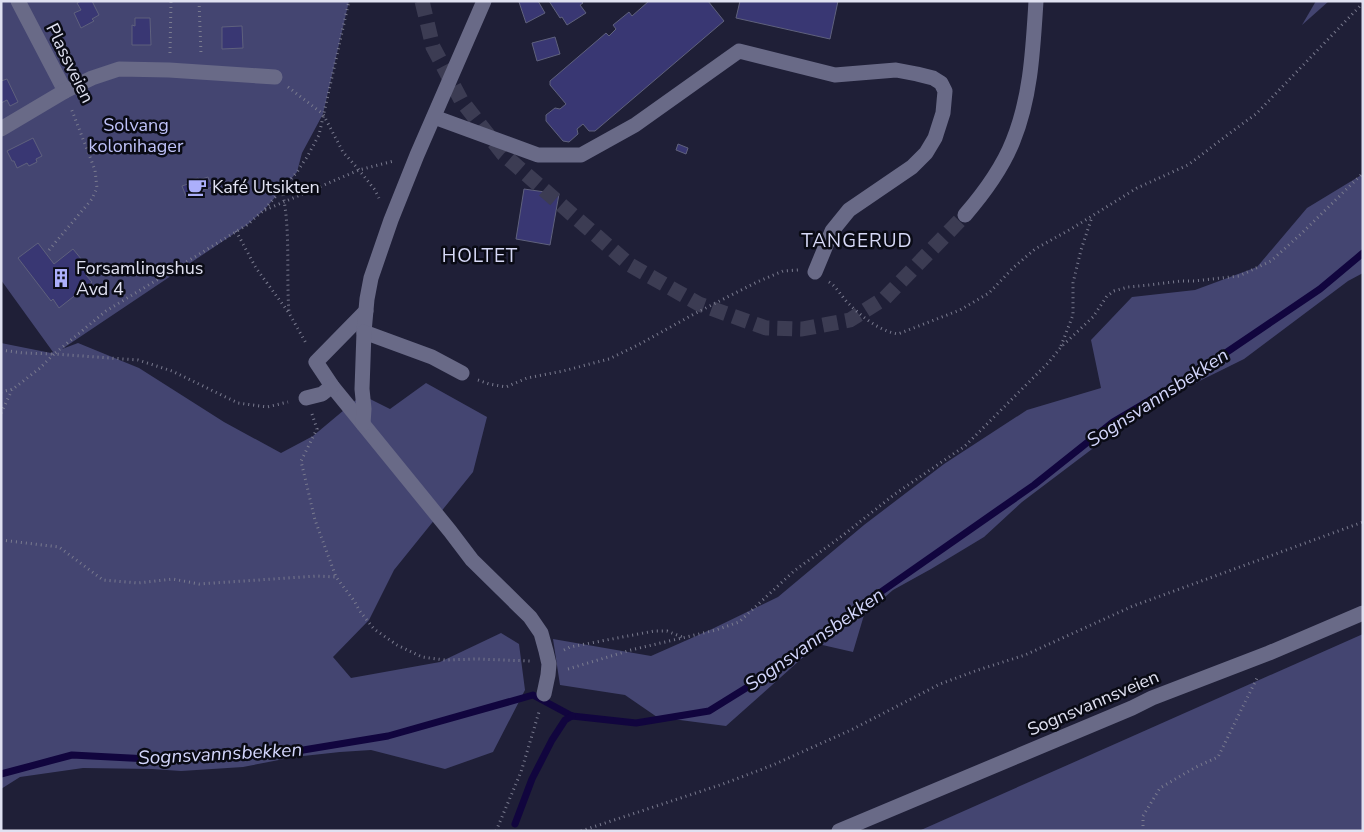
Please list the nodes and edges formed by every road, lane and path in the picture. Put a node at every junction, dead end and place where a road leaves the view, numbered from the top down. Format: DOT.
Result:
graph roads {
  1 [pos="18,1"];
  2 [pos="171,1"];
  3 [pos="199,1"];
  4 [pos="349,1"];
  5 [pos="484,1"];
  6 [pos="1036,1"];
  7 [pos="1363,2"];
  8 [pos="169,70"];
  9 [pos="202,72"];
  10 [pos="275,77"];
  11 [pos="65,91"];
  12 [pos="324,114"];
  13 [pos="434,117"];
  14 [pos="1,129"];
  15 [pos="417,155"];
  16 [pos="359,170"];
  17 [pos="1363,173"];
  18 [pos="282,189"];
  19 [pos="284,201"];
  20 [pos="264,210"];
  21 [pos="965,215"];
  22 [pos="1092,216"];
  23 [pos="392,220"];
  24 [pos="236,231"];
  25 [pos="48,250"];
  26 [pos="815,272"];
  27 [pos="366,311"];
  28 [pos="289,313"];
  29 [pos="364,332"];
  30 [pos="1061,347"];
  31 [pos="1,350"];
  32 [pos="54,354"];
  33 [pos="316,362"];
  34 [pos="462,373"];
  35 [pos="332,386"];
  36 [pos="13,389"];
  37 [pos="1,392"];
  38 [pos="306,398"];
  39 [pos="1,413"];
  40 [pos="363,424"];
  41 [pos="1363,522"];
  42 [pos="1,540"];
  43 [pos="336,577"];
  44 [pos="1363,613"];
  45 [pos="682,638"];
  46 [pos="1269,652"];
  47 [pos="548,658"];
  48 [pos="543,699"];
  49 [pos="496,831"];
  50 [pos="581,831"];
  51 [pos="840,831"];
  52 [pos="1143,831"];
  1 -- 11 [label="street, Plassveien"];
  2 -- 8 [label="path"];
  3 -- 9 [label="path"];
  4 -- 12 [label="path"];
  5 -- 13 [label="street"];
  6 -- 21 [label="street"];
  7 -- 22 [label="path"];
  8 -- 9 [label="street"];
  8 -- 11 [label="street"];
  9 -- 10 [label="street"];
  10 -- 12 [label="path"];
  11 -- 14 [label="street"];
  11 -- 25 [label="path, Plassveien"];
  12 -- 16 [label="path"];
  12 -- 18 [label="path"];
  13 -- 15 [label="street"];
  13 -- 26 [label="street"];
  15 -- 16 [label="path"];
  15 -- 23 [label="street"];
  16 -- 19 [label="path"];
  16 -- 23 [label="path"];
  17 -- 30 [label="path"];
  18 -- 19 [label="path"];
  18 -- 20 [label="path"];
  19 -- 20 [label="path"];
  19 -- 28 [label="path"];
  20 -- 24 [label="path"];
  22 -- 26 [label="path"];
  22 -- 30 [label="path"];
  23 -- 27 [label="street"];
  24 -- 28 [label="path"];
  24 -- 32 [label="path"];
  26 -- 34 [label="path"];
  27 -- 29 [label="street"];
  27 -- 33 [label="street"];
  28 -- 33 [label="path"];
  29 -- 34 [label="street"];
  29 -- 40 [label="street"];
  30 -- 45 [label="path"];
  31 -- 32 [label="path"];
  32 -- 36 [label="path"];
  32 -- 38 [label="path"];
  33 -- 35 [label="street"];
  35 -- 38 [label="street"];
  35 -- 40 [label="street"];
  36 -- 37 [label="path"];
  36 -- 39 [label="path"];
  38 -- 43 [label="path"];
  40 -- 47 [label="street"];
  41 -- 50 [label="path"];
  42 -- 43 [label="path"];
  43 -- 47 [label="path"];
  44 -- 46 [label="street, Sognsvannsveien"];
  45 -- 47 [label="path"];
  45 -- 47 [label="path"];
  46 -- 51 [label="street, Sognsvannsveien"];
  46 -- 52 [label="path"];
  47 -- 48 [label="street"];
  48 -- 49 [label="path"];
}
